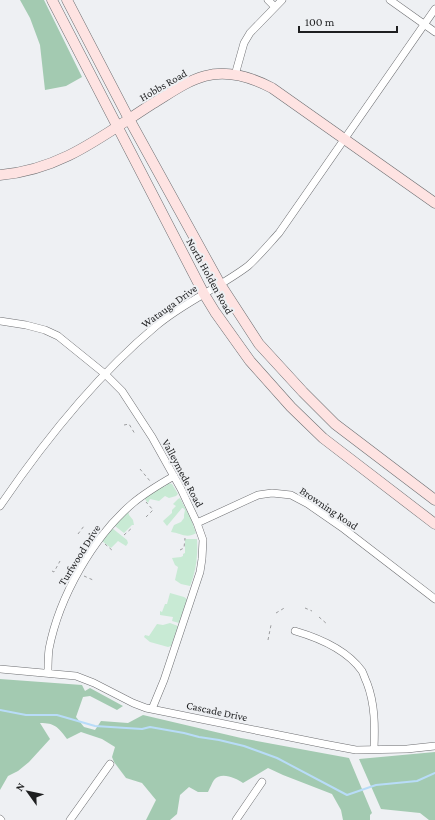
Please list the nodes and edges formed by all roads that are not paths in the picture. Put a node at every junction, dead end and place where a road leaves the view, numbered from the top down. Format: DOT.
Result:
graph roads {
  1 [pos="52,0"];
  2 [pos="67,0"];
  3 [pos="268,0"];
  4 [pos="282,0"];
  5 [pos="390,0"];
  6 [pos="275,7"];
  7 [pos="435,9"];
  8 [pos="424,24"];
  9 [pos="435,32"];
  10 [pos="235,75"];
  11 [pos="129,119"];
  12 [pos="117,127"];
  13 [pos="344,139"];
  14 [pos="0,175"];
  15 [pos="435,203"];
  16 [pos="220,284"];
  17 [pos="204,294"];
  18 [pos="0,320"];
  19 [pos="105,374"];
  20 [pos="174,476"];
  21 [pos="435,500"];
  22 [pos="0,506"];
  23 [pos="197,523"];
  24 [pos="435,524"];
  25 [pos="435,599"];
  26 [pos="295,631"];
  27 [pos="0,669"];
  28 [pos="48,673"];
  29 [pos="152,709"];
  30 [pos="435,746"];
  31 [pos="374,749"];
  32 [pos="110,764"];
  33 [pos="262,782"];
  34 [pos="70,820"];
  35 [pos="236,820"];
  1 -- 12 [label="main road, North Holden Road"];
  2 -- 11 [label="main road, North Holden Road"];
  3 -- 6 [label="street"];
  4 -- 6 [label="street"];
  5 -- 8 [label="street"];
  6 -- 10 [label="street"];
  7 -- 8 [label="street, Watauga Drive"];
  8 -- 9 [label="street"];
  8 -- 13 [label="street, Watauga Drive"];
  10 -- 11 [label="main road, Hobbs Road"];
  10 -- 13 [label="main road, Hobbs Road"];
  11 -- 12 [label="main road, Hobbs Road"];
  11 -- 16 [label="main road, North Holden Road"];
  12 -- 14 [label="main road, Hobbs Road"];
  12 -- 17 [label="main road, North Holden Road"];
  13 -- 15 [label="main road, Hobbs Road"];
  13 -- 16 [label="street, Watauga Drive"];
  16 -- 17 [label="street, Watauga Drive"];
  16 -- 21 [label="main road, North Holden Road"];
  17 -- 19 [label="street, Watauga Drive"];
  17 -- 24 [label="main road, North Holden Road"];
  18 -- 19 [label="street, Valleymede Road"];
  19 -- 20 [label="street, Valleymede Road"];
  19 -- 22 [label="street, Watauga Drive"];
  20 -- 23 [label="street, Valleymede Road"];
  20 -- 28 [label="street, Turfwood Drive"];
  23 -- 25 [label="street, Browning Road"];
  23 -- 29 [label="street, Valleymede Road"];
  26 -- 31 [label="street"];
  27 -- 28 [label="street, Cascade Drive"];
  28 -- 29 [label="street, Cascade Drive"];
  29 -- 31 [label="street, Cascade Drive"];
  30 -- 31 [label="street, Cascade Drive"];
  32 -- 34 [label="street"];
  33 -- 35 [label="street"];
}
